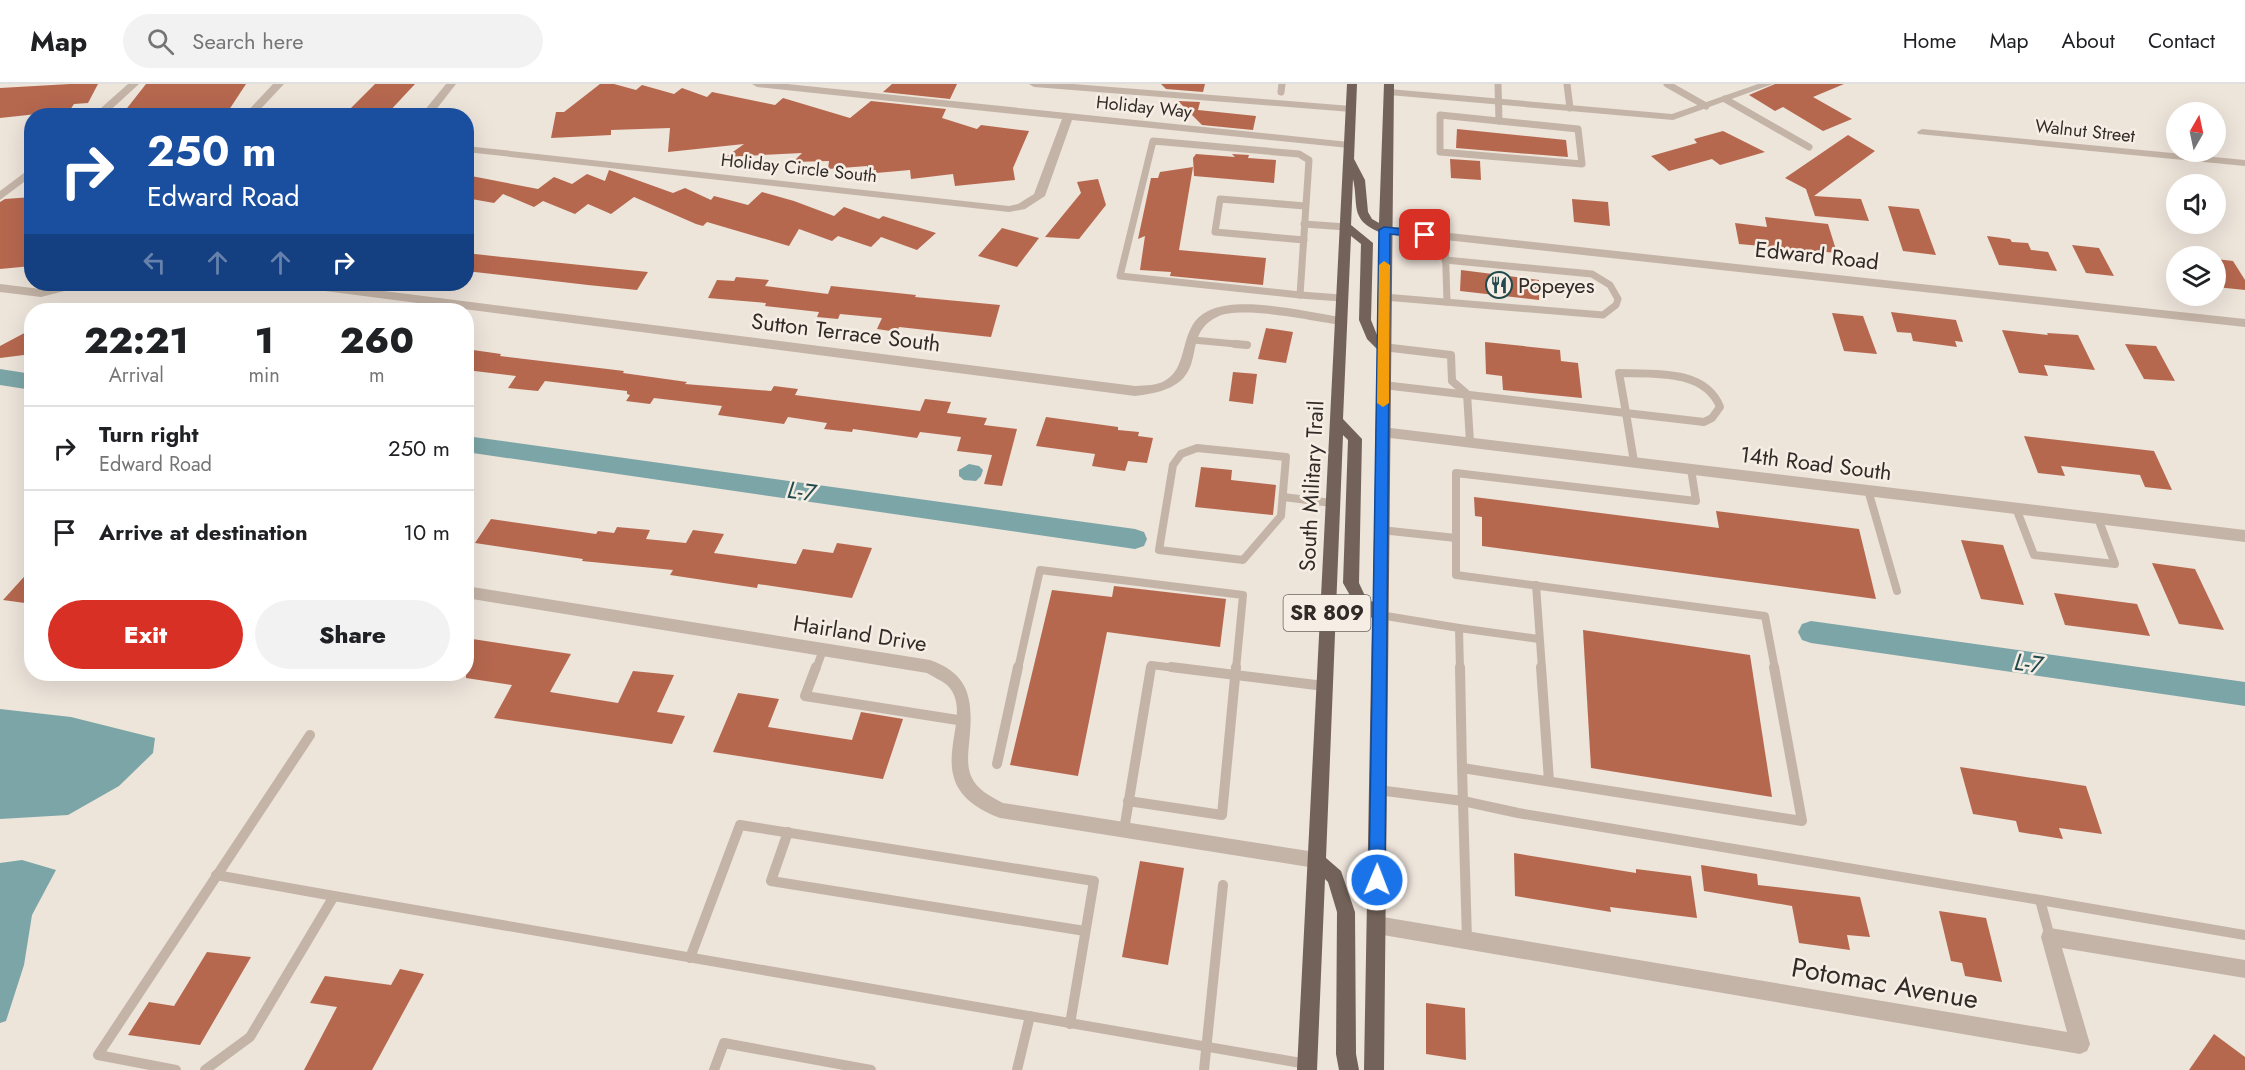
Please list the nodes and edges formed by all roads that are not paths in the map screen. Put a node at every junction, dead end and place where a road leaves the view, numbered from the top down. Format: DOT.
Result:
graph roads {
  1 [pos="134,84"];
  2 [pos="279,84"];
  3 [pos="451,84"];
  4 [pos="757,84"];
  5 [pos="1034,84"];
  6 [pos="1282,84"];
  7 [pos="1352,84"];
  8 [pos="1497,84"];
  9 [pos="1567,84"];
  10 [pos="1667,84"];
  11 [pos="1768,84"];
  12 [pos="790,86"];
  13 [pos="1389,88"];
  14 [pos="1281,92"];
  15 [pos="1725,99"];
  16 [pos="1499,102"];
  17 [pos="1706,106"];
  18 [pos="106,108"];
  19 [pos="256,108"];
  20 [pos="432,108"];
  21 [pos="1570,108"];
  22 [pos="1351,109"];
  23 [pos="1068,116"];
  24 [pos="1500,121"];
  25 [pos="1922,132"];
  26 [pos="1809,147"];
  27 [pos="474,150"];
  28 [pos="1348,150"];
  29 [pos="2245,163"];
  30 [pos="24,177"];
  31 [pos="0,197"];
  32 [pos="1305,206"];
  33 [pos="1304,224"];
  34 [pos="1346,228"];
  35 [pos="1384,230"];
  36 [pos="1445,237"];
  37 [pos="1304,240"];
  38 [pos="1445,260"];
  39 [pos="0,288"];
  40 [pos="24,291"];
  41 [pos="25,291"];
  42 [pos="49,291"];
  43 [pos="356,291"];
  44 [pos="1263,291"];
  45 [pos="1300,295"];
  46 [pos="1384,297"];
  47 [pos="1341,298"];
  48 [pos="1447,302"];
  49 [pos="450,303"];
  50 [pos="474,306"];
  51 [pos="1260,312"];
  52 [pos="1341,321"];
  53 [pos="2245,323"];
  54 [pos="1193,340"];
  55 [pos="1246,345"];
  56 [pos="1383,347"];
  57 [pos="1383,385"];
  58 [pos="1467,394"];
  59 [pos="1627,413"];
  60 [pos="1336,420"];
  61 [pos="1383,432"];
  62 [pos="1470,442"];
  63 [pos="1634,462"];
  64 [pos="1691,469"];
  65 [pos="1868,490"];
  66 [pos="1283,497"];
  67 [pos="1332,503"];
  68 [pos="2016,508"];
  69 [pos="2098,518"];
  70 [pos="1381,530"];
  71 [pos="2245,536"];
  72 [pos="1456,538"];
  73 [pos="1536,585"];
  74 [pos="1896,591"];
  75 [pos="474,593"];
  76 [pos="1380,615"];
  77 [pos="1459,628"];
  78 [pos="1539,639"];
  79 [pos="823,650"];
  80 [pos="1237,676"];
  81 [pos="1324,686"];
  82 [pos="964,721"];
  83 [pos="310,735"];
  84 [pos="997,764"];
  85 [pos="1462,768"];
  86 [pos="1549,782"];
  87 [pos="1378,790"];
  88 [pos="1128,801"];
  89 [pos="1463,801"];
  90 [pos="1124,830"];
  91 [pos="788,832"];
  92 [pos="1315,861"];
  93 [pos="216,875"];
  94 [pos="1223,885"];
  95 [pos="334,896"];
  96 [pos="2040,900"];
  97 [pos="1377,925"];
  98 [pos="1085,932"];
  99 [pos="2245,935"];
  100 [pos="2050,937"];
  101 [pos="1467,940"];
  102 [pos="690,958"];
  103 [pos="2245,969"];
  104 [pos="1030,1016"];
  105 [pos="1070,1023"];
  106 [pos="1206,1047"];
  107 [pos="1307,1067"];
  108 [pos="176,1070"];
  109 [pos="205,1070"];
  110 [pos="714,1070"];
  111 [pos="871,1070"];
  112 [pos="1017,1070"];
  113 [pos="1204,1070"];
  114 [pos="1350,1070"];
  115 [pos="1374,1070"];
  1 -- 18 [label="street"];
  2 -- 19 [label="street"];
  3 -- 20 [label="street"];
  4 -- 12 [label="street, Holiday Way"];
  5 -- 22 [label="street"];
  6 -- 14 [label="lane"];
  7 -- 22 [label="main road, South Military Trail / SR 809"];
  8 -- 16 [label="lane"];
  9 -- 21 [label="lane"];
  10 -- 17 [label="lane"];
  11 -- 15 [label="street"];
  12 -- 23 [label="street, Holiday Way"];
  13 -- 16 [label="street"];
  13 -- 35 [label="main road, SR 809"];
  15 -- 17 [label="street"];
  15 -- 26 [label="lane"];
  16 -- 21 [label="street"];
  16 -- 24 [label="lane"];
  17 -- 21 [label="street"];
  22 -- 28 [label="main road, South Military Trail / SR 809"];
  23 -- 27 [label="street, Holiday Circle South"];
  23 -- 28 [label="street, Holiday Way"];
  24 -- 24 [label="lane"];
  25 -- 29 [label="street, Walnut Street"];
  28 -- 34 [label="main road, South Military Trail / SR 809"];
  28 -- 35 [label="main road"];
  30 -- 31 [label="street"];
  32 -- 33 [label="lane"];
  32 -- 37 [label="lane"];
  32 -- 44 [label="lane"];
  33 -- 34 [label="lane"];
  33 -- 37 [label="lane"];
  34 -- 47 [label="main road, South Military Trail / SR 809"];
  34 -- 56 [label="main road"];
  35 -- 36 [label="street, Edward Road"];
  35 -- 46 [label="main road, SR 809"];
  36 -- 38 [label="lane"];
  36 -- 53 [label="street, Edward Road"];
  37 -- 45 [label="lane"];
  38 -- 48 [label="lane"];
  38 -- 48 [label="lane"];
  39 -- 40 [label="street"];
  41 -- 42 [label="street"];
  43 -- 49 [label="street, Sutton Terrace South"];
  44 -- 45 [label="lane"];
  44 -- 51 [label="lane"];
  45 -- 47 [label="lane"];
  46 -- 48 [label="lane"];
  46 -- 56 [label="main road, SR 809"];
  47 -- 52 [label="main road, South Military Trail / SR 809"];
  50 -- 54 [label="street, Sutton Terrace South"];
  51 -- 52 [label="street, Sutton Terrace South"];
  51 -- 54 [label="street, Sutton Terrace South"];
  52 -- 60 [label="main road, South Military Trail / SR 809"];
  54 -- 55 [label="lane"];
  56 -- 57 [label="main road, SR 809"];
  56 -- 58 [label="lane"];
  57 -- 58 [label="lane"];
  57 -- 61 [label="main road, SR 809"];
  58 -- 59 [label="lane"];
  58 -- 62 [label="lane"];
  59 -- 59 [label="lane"];
  59 -- 63 [label="lane"];
  60 -- 67 [label="main road, South Military Trail / SR 809"];
  60 -- 76 [label="main road"];
  61 -- 62 [label="street, 14th Road South"];
  61 -- 70 [label="main road, SR 809"];
  62 -- 63 [label="street, 14th Road South"];
  63 -- 64 [label="street, 14th Road South"];
  64 -- 65 [label="street, 14th Road South"];
  64 -- 72 [label="lane"];
  65 -- 68 [label="street, 14th Road South"];
  65 -- 74 [label="lane"];
  66 -- 66 [label="lane"];
  66 -- 67 [label="lane"];
  67 -- 81 [label="main road, South Military Trail / SR 809"];
  68 -- 69 [label="street, 14th Road South"];
  68 -- 69 [label="lane"];
  69 -- 71 [label="street, 14th Road South"];
  70 -- 72 [label="lane"];
  70 -- 76 [label="main road, SR 809"];
  72 -- 73 [label="lane"];
  73 -- 78 [label="lane"];
  73 -- 86 [label="lane"];
  75 -- 79 [label="street, Hairland Drive"];
  76 -- 77 [label="lane"];
  76 -- 87 [label="main road, SR 809"];
  77 -- 78 [label="lane"];
  77 -- 85 [label="lane"];
  78 -- 86 [label="lane"];
  79 -- 82 [label="street, Hairland Drive"];
  79 -- 82 [label="lane"];
  80 -- 81 [label="lane"];
  80 -- 84 [label="lane"];
  80 -- 88 [label="lane"];
  80 -- 88 [label="lane"];
  81 -- 92 [label="main road, South Military Trail / SR 809"];
  82 -- 90 [label="street, Hairland Drive"];
  83 -- 93 [label="lane"];
  85 -- 86 [label="lane"];
  85 -- 89 [label="lane"];
  87 -- 89 [label="lane"];
  87 -- 97 [label="main road, SR 809"];
  88 -- 90 [label="lane"];
  89 -- 96 [label="lane"];
  89 -- 101 [label="lane"];
  90 -- 92 [label="street, Hairland Drive"];
  91 -- 98 [label="lane"];
  91 -- 98 [label="lane"];
  91 -- 102 [label="lane"];
  92 -- 107 [label="main road, South Military Trail / SR 809"];
  92 -- 114 [label="main road"];
  93 -- 95 [label="lane"];
  93 -- 108 [label="lane"];
  94 -- 106 [label="lane"];
  95 -- 102 [label="lane"];
  95 -- 109 [label="lane"];
  96 -- 99 [label="lane"];
  96 -- 100 [label="lane"];
  97 -- 101 [label="street, Potomac Avenue"];
  97 -- 115 [label="main road, SR 809"];
  98 -- 105 [label="lane"];
  100 -- 101 [label="street, Potomac Avenue"];
  100 -- 103 [label="street"];
  102 -- 104 [label="lane"];
  104 -- 105 [label="lane"];
  104 -- 112 [label="lane"];
  105 -- 106 [label="lane"];
  106 -- 107 [label="lane"];
  106 -- 113 [label="lane"];
  110 -- 111 [label="lane"];
}
